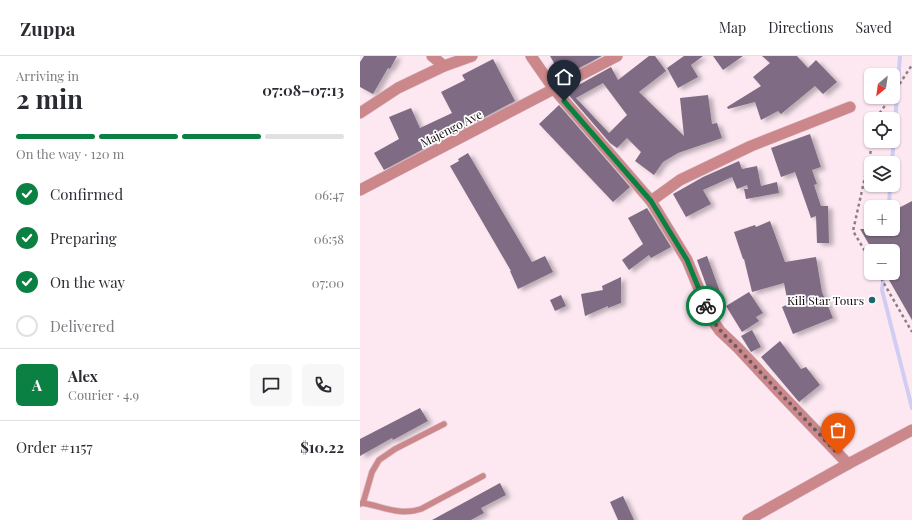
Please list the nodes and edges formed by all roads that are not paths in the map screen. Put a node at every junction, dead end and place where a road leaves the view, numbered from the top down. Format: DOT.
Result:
graph roads {
  1 [pos="432,56"];
  2 [pos="472,56"];
  3 [pos="531,56"];
  4 [pos="617,56"];
  5 [pos="444,66"];
  6 [pos="554,89"];
  7 [pos="850,107"];
  8 [pos="360,113"];
  9 [pos="360,190"];
  10 [pos="651,201"];
  11 [pos="444,424"];
  12 [pos="912,430"];
  13 [pos="848,464"];
  14 [pos="484,476"];
  15 [pos="362,504"];
  16 [pos="748,520"];
  1 -- 5 [label="street"];
  2 -- 5 [label="street"];
  3 -- 6 [label="street"];
  4 -- 6 [label="street, Majengo Ave"];
  5 -- 8 [label="street"];
  6 -- 9 [label="street, Majengo Ave"];
  6 -- 10 [label="street"];
  7 -- 10 [label="street"];
  10 -- 13 [label="street"];
  11 -- 15 [label="lane"];
  12 -- 13 [label="street"];
  13 -- 16 [label="street"];
  14 -- 15 [label="lane"];
}
